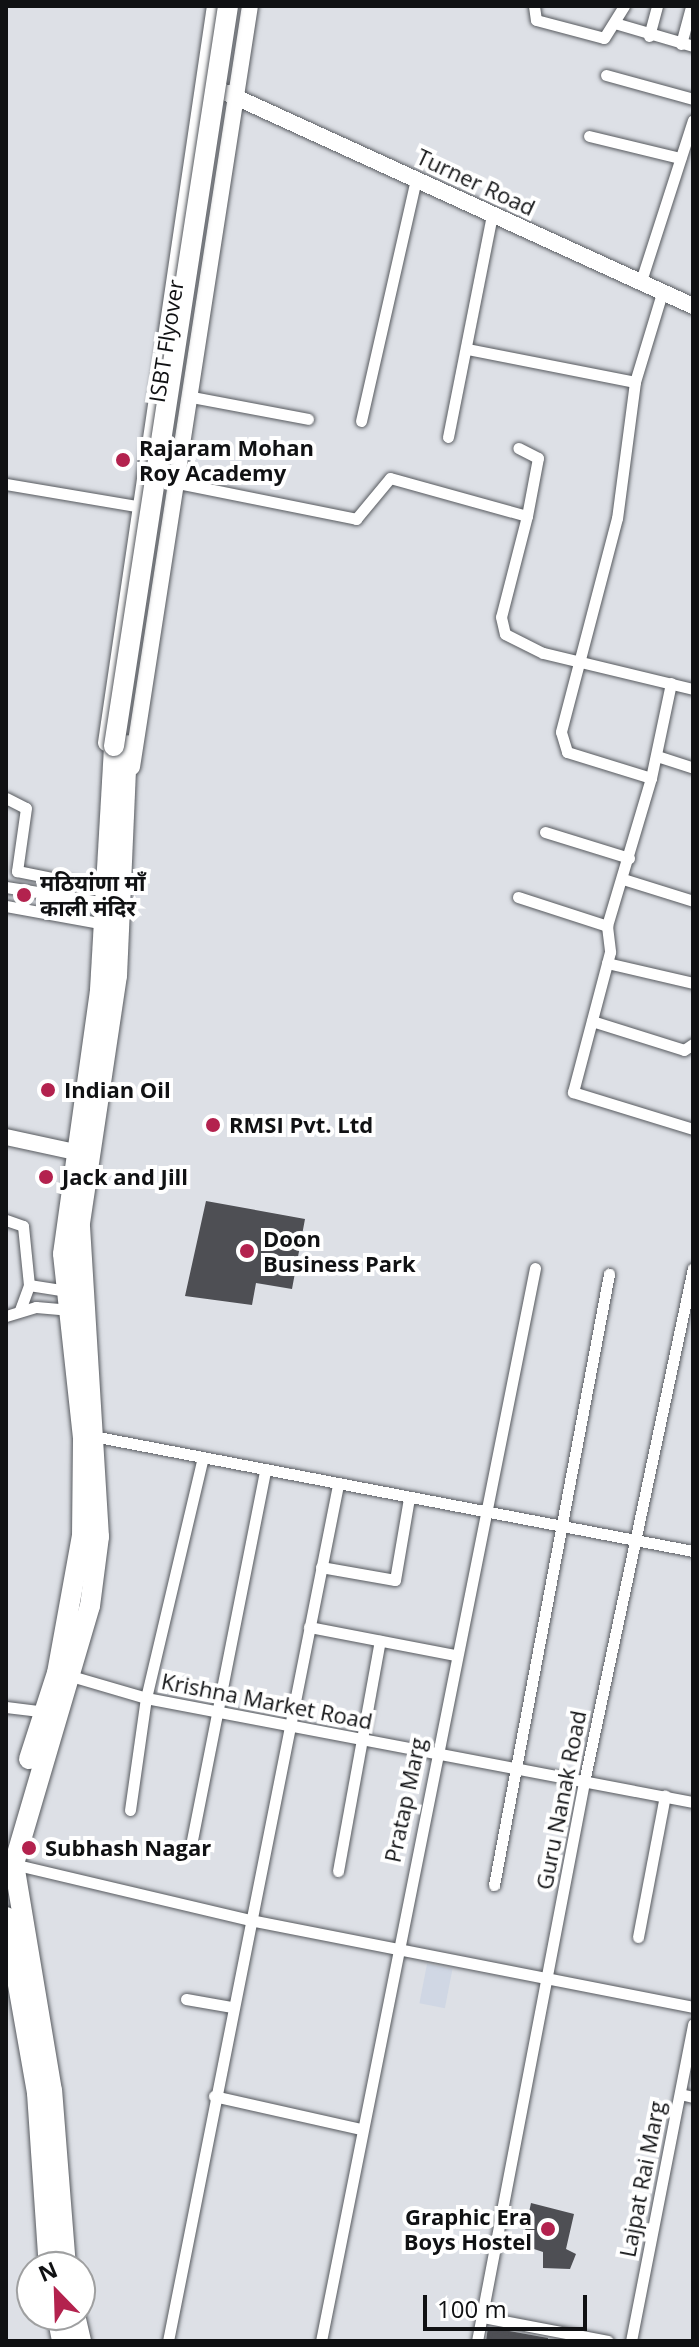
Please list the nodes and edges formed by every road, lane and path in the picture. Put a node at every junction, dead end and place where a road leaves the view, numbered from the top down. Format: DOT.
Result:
graph roads {
  1 [pos="215,6"];
  2 [pos="228,6"];
  3 [pos="241,6"];
  4 [pos="250,6"];
  5 [pos="534,6"];
  6 [pos="622,6"];
  7 [pos="657,6"];
  8 [pos="691,6"];
  9 [pos="618,24"];
  10 [pos="649,36"];
  11 [pos="687,45"];
  12 [pos="606,75"];
  13 [pos="205,84"];
  14 [pos="241,95"];
  15 [pos="693,99"];
  16 [pos="693,120"];
  17 [pos="589,136"];
  18 [pos="680,158"];
  19 [pos="416,178"];
  20 [pos="492,214"];
  21 [pos="640,284"];
  22 [pos="662,293"];
  23 [pos="693,306"];
  24 [pos="467,349"];
  25 [pos="635,382"];
  26 [pos="192,397"];
  27 [pos="308,419"];
  28 [pos="361,421"];
  29 [pos="448,437"];
  30 [pos="518,448"];
  31 [pos="178,483"];
  32 [pos="6,484"];
  33 [pos="136,506"];
  34 [pos="527,516"];
  35 [pos="583,660"];
  36 [pos="671,683"];
  37 [pos="693,689"];
  38 [pos="121,746"];
  39 [pos="657,756"];
  40 [pos="693,768"];
  41 [pos="119,775"];
  42 [pos="651,778"];
  43 [pos="6,798"];
  44 [pos="545,832"];
  45 [pos="629,858"];
  46 [pos="17,871"];
  47 [pos="623,879"];
  48 [pos="9,887"];
  49 [pos="518,897"];
  50 [pos="693,901"];
  51 [pos="106,905"];
  52 [pos="6,906"];
  53 [pos="607,926"];
  54 [pos="607,963"];
  55 [pos="693,983"];
  56 [pos="592,1021"];
  57 [pos="693,1044"];
  58 [pos="693,1129"];
  59 [pos="6,1137"];
  60 [pos="84,1154"];
  61 [pos="6,1220"];
  62 [pos="535,1268"];
  63 [pos="693,1268"];
  64 [pos="609,1274"];
  65 [pos="29,1285"];
  66 [pos="67,1301"];
  67 [pos="20,1310"];
  68 [pos="6,1316"];
  69 [pos="98,1437"];
  70 [pos="202,1461"];
  71 [pos="265,1472"];
  72 [pos="338,1485"];
  73 [pos="409,1498"];
  74 [pos="485,1512"];
  75 [pos="559,1525"];
  76 [pos="633,1539"];
  77 [pos="693,1551"];
  78 [pos="321,1567"];
  79 [pos="309,1627"];
  80 [pos="380,1641"];
  81 [pos="455,1655"];
  82 [pos="71,1676"];
  83 [pos="146,1698"];
  84 [pos="6,1707"];
  85 [pos="44,1712"];
  86 [pos="219,1712"];
  87 [pos="289,1725"];
  88 [pos="363,1739"];
  89 [pos="434,1753"];
  90 [pos="512,1767"];
  91 [pos="584,1782"];
  92 [pos="665,1796"];
  93 [pos="693,1802"];
  94 [pos="130,1810"];
  95 [pos="6,1832"];
  96 [pos="192,1840"];
  97 [pos="10,1863"];
  98 [pos="338,1871"];
  99 [pos="494,1885"];
  100 [pos="6,1917"];
  101 [pos="250,1920"];
  102 [pos="638,1937"];
  103 [pos="395,1946"];
  104 [pos="548,1978"];
  105 [pos="186,1999"];
  106 [pos="232,2007"];
  107 [pos="693,2007"];
  108 [pos="693,2024"];
  109 [pos="680,2094"];
  110 [pos="214,2096"];
  111 [pos="693,2097"];
  112 [pos="360,2129"];
  113 [pos="48,2251"];
  114 [pos="65,2251"];
  115 [pos="482,2317"];
  116 [pos="168,2341"];
  117 [pos="321,2341"];
  118 [pos="477,2341"];
  119 [pos="608,2341"];
  120 [pos="631,2341"];
  1 -- 13 [label="main road"];
  2 -- 38 [label="highway, ISBT Flyover, bridge"];
  3 -- 38 [label="highway, ISBT Flyover"];
  4 -- 14 [label="main road"];
  5 -- 9 [label="street"];
  6 -- 9 [label="street"];
  7 -- 10 [label="street"];
  8 -- 11 [label="street"];
  9 -- 10 [label="street"];
  10 -- 11 [label="street"];
  12 -- 15 [label="street"];
  13 -- 14 [label="main road, Turner Road"];
  13 -- 33 [label="main road"];
  14 -- 19 [label="main road, Turner Road"];
  14 -- 26 [label="main road"];
  16 -- 18 [label="street"];
  17 -- 18 [label="street"];
  18 -- 21 [label="street"];
  19 -- 20 [label="main road, Turner Road"];
  19 -- 28 [label="street"];
  20 -- 21 [label="main road, Turner Road"];
  20 -- 24 [label="street"];
  21 -- 22 [label="main road, Turner Road"];
  22 -- 23 [label="main road, Turner Road"];
  22 -- 25 [label="street"];
  24 -- 25 [label="street"];
  24 -- 29 [label="street"];
  25 -- 35 [label="street"];
  26 -- 27 [label="street"];
  26 -- 31 [label="main road"];
  30 -- 34 [label="street"];
  31 -- 34 [label="street"];
  31 -- 41 [label="main road"];
  32 -- 33 [label="street"];
  33 -- 41 [label="main road"];
  34 -- 35 [label="street"];
  35 -- 36 [label="street"];
  35 -- 42 [label="street"];
  36 -- 37 [label="street"];
  36 -- 39 [label="street"];
  38 -- 41 [label="highway, ISBT Flyover"];
  39 -- 40 [label="street"];
  39 -- 42 [label="street"];
  41 -- 51 [label="highway"];
  41 -- 60 [label="highway"];
  42 -- 45 [label="street"];
  43 -- 46 [label="street"];
  44 -- 45 [label="street"];
  45 -- 47 [label="street"];
  46 -- 48 [label="street"];
  46 -- 51 [label="street"];
  47 -- 50 [label="street"];
  47 -- 53 [label="street"];
  48 -- 51 [label="street"];
  49 -- 53 [label="street"];
  51 -- 52 [label="street"];
  51 -- 60 [label="highway"];
  53 -- 54 [label="street"];
  54 -- 55 [label="street"];
  54 -- 56 [label="street"];
  56 -- 57 [label="street"];
  56 -- 58 [label="street"];
  59 -- 60 [label="main road"];
  60 -- 66 [label="highway"];
  60 -- 69 [label="highway"];
  61 -- 65 [label="street"];
  62 -- 74 [label="street, Pratap Marg"];
  63 -- 76 [label="street, Guru Nanak Road"];
  64 -- 75 [label="street"];
  65 -- 66 [label="street"];
  65 -- 67 [label="street"];
  66 -- 67 [label="street"];
  66 -- 85 [label="highway"];
  67 -- 68 [label="street"];
  69 -- 70 [label="street"];
  69 -- 82 [label="highway"];
  70 -- 71 [label="street"];
  70 -- 83 [label="street"];
  71 -- 72 [label="street"];
  71 -- 86 [label="street"];
  72 -- 73 [label="street"];
  72 -- 78 [label="street"];
  73 -- 74 [label="street"];
  73 -- 78 [label="street"];
  74 -- 75 [label="street"];
  74 -- 81 [label="street, Pratap Marg"];
  75 -- 76 [label="street"];
  75 -- 90 [label="street"];
  76 -- 77 [label="street"];
  76 -- 91 [label="street, Guru Nanak Road"];
  78 -- 79 [label="street"];
  79 -- 80 [label="street"];
  79 -- 87 [label="street"];
  80 -- 81 [label="street"];
  80 -- 88 [label="street"];
  81 -- 89 [label="street, Pratap Marg"];
  82 -- 83 [label="street, Krishna Market Road"];
  82 -- 97 [label="highway"];
  83 -- 86 [label="street, Krishna Market Road"];
  83 -- 94 [label="street"];
  84 -- 85 [label="street"];
  85 -- 95 [label="highway"];
  86 -- 87 [label="street, Krishna Market Road"];
  86 -- 96 [label="street"];
  87 -- 88 [label="street, Krishna Market Road"];
  87 -- 101 [label="street"];
  88 -- 89 [label="street, Krishna Market Road"];
  88 -- 98 [label="street"];
  89 -- 90 [label="street, Krishna Market Road"];
  89 -- 103 [label="street, Pratap Marg"];
  90 -- 91 [label="street, Krishna Market Road"];
  90 -- 99 [label="street"];
  91 -- 92 [label="street, Krishna Market Road"];
  91 -- 104 [label="street, Guru Nanak Road"];
  92 -- 93 [label="street, Krishna Market Road"];
  92 -- 102 [label="street"];
  97 -- 101 [label="street"];
  97 -- 114 [label="highway"];
  100 -- 113 [label="highway"];
  101 -- 103 [label="street"];
  101 -- 106 [label="street"];
  103 -- 104 [label="street"];
  103 -- 112 [label="street, Pratap Marg"];
  104 -- 107 [label="street"];
  104 -- 115 [label="street, Guru Nanak Road"];
  105 -- 106 [label="street"];
  106 -- 110 [label="street"];
  108 -- 109 [label="street, Lajpat Rai Marg"];
  109 -- 111 [label="street"];
  109 -- 120 [label="street, Lajpat Rai Marg"];
  110 -- 112 [label="street"];
  110 -- 116 [label="street"];
  112 -- 117 [label="street, Pratap Marg"];
  115 -- 118 [label="street, Guru Nanak Road"];
  115 -- 119 [label="street"];
}
